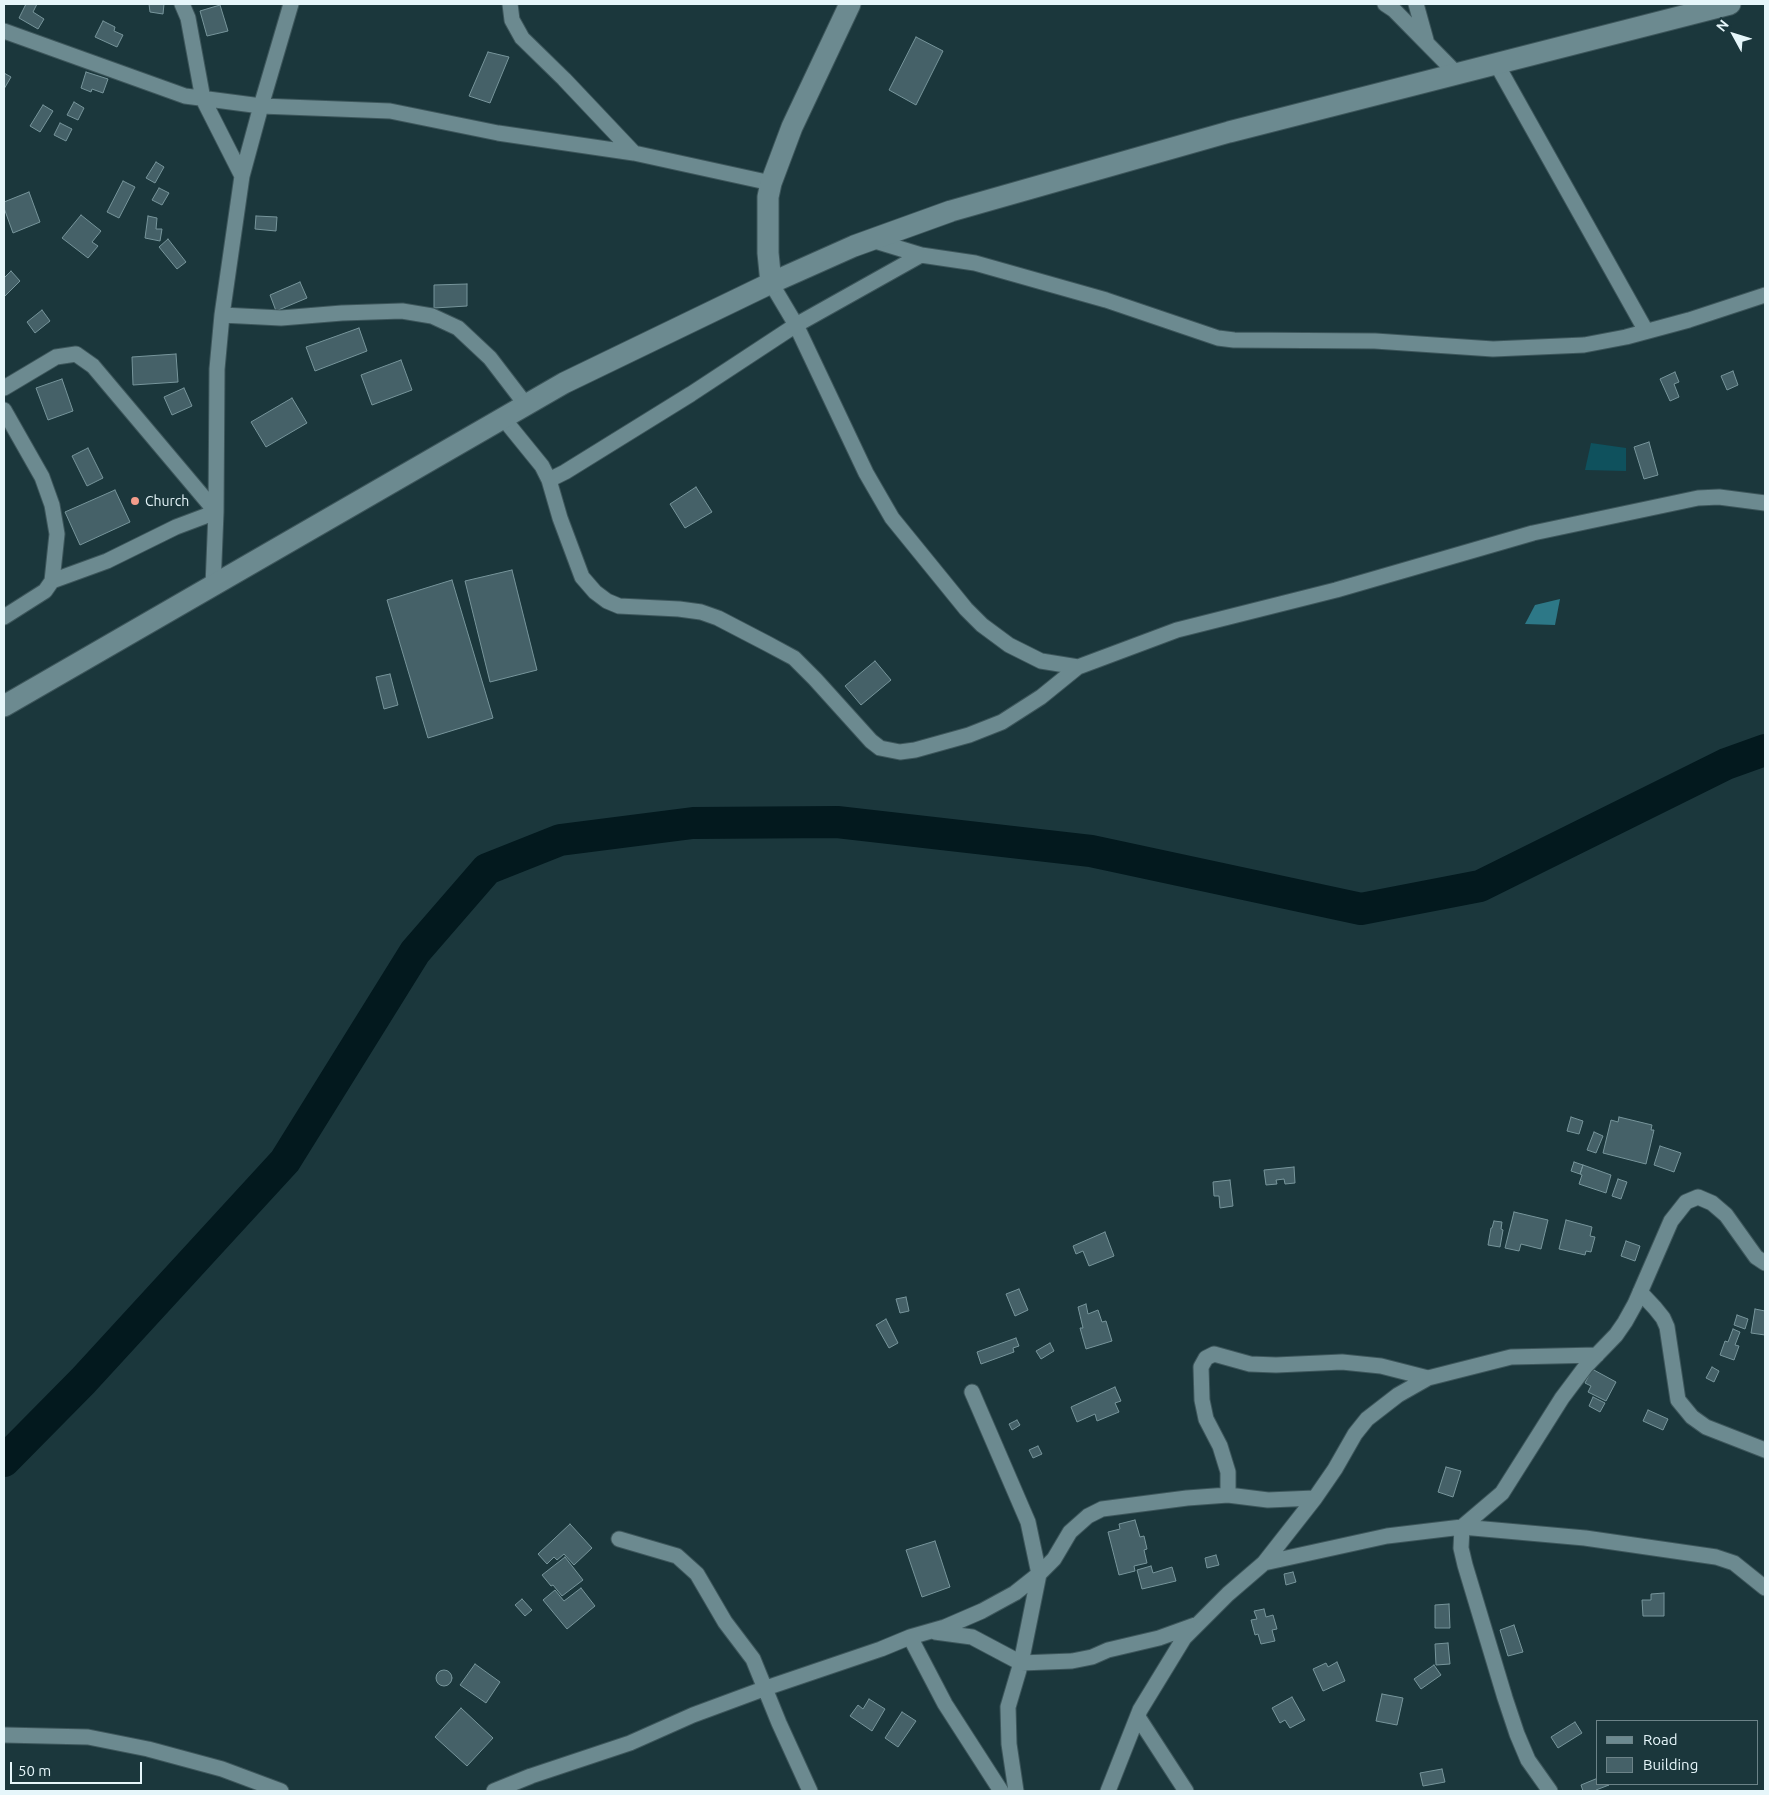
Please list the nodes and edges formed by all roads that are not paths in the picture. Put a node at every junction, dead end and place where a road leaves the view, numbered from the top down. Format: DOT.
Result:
graph roads {
  1 [pos="182,4"];
  2 [pos="291,4"];
  3 [pos="510,4"];
  4 [pos="850,4"];
  5 [pos="1385,4"];
  6 [pos="1416,4"];
  7 [pos="1730,4"];
  8 [pos="4,31"];
  9 [pos="1426,41"];
  10 [pos="1496,63"];
  11 [pos="1457,74"];
  12 [pos="204,99"];
  13 [pos="261,106"];
  14 [pos="634,153"];
  15 [pos="242,176"];
  16 [pos="771,183"];
  17 [pos="872,240"];
  18 [pos="921,255"];
  19 [pos="771,283"];
  20 [pos="1765,295"];
  21 [pos="222,315"];
  22 [pos="796,325"];
  23 [pos="1646,331"];
  24 [pos="4,388"];
  25 [pos="526,405"];
  26 [pos="4,410"];
  27 [pos="502,418"];
  28 [pos="549,480"];
  29 [pos="1765,503"];
  30 [pos="216,512"];
  31 [pos="52,581"];
  32 [pos="213,586"];
  33 [pos="4,617"];
  34 [pos="1078,667"];
  35 [pos="4,706"];
  36 [pos="1765,1263"];
  37 [pos="1640,1292"];
  38 [pos="1597,1355"];
  39 [pos="1428,1378"];
  40 [pos="972,1392"];
  41 [pos="1765,1450"];
  42 [pos="1228,1495"];
  43 [pos="1315,1498"];
  44 [pos="1462,1527"];
  45 [pos="618,1539"];
  46 [pos="1264,1563"];
  47 [pos="1038,1574"];
  48 [pos="1765,1588"];
  49 [pos="1196,1624"];
  50 [pos="931,1631"];
  51 [pos="910,1637"];
  52 [pos="1021,1663"];
  53 [pos="766,1688"];
  54 [pos="1138,1716"];
  55 [pos="4,1736"];
  56 [pos="281,1791"];
  57 [pos="494,1791"];
  58 [pos="810,1791"];
  59 [pos="1001,1791"];
  60 [pos="1016,1791"];
  61 [pos="1108,1791"];
  62 [pos="1186,1791"];
  63 [pos="1550,1791"];
  1 -- 12 [label="street"];
  2 -- 13 [label="street"];
  3 -- 14 [label="street"];
  4 -- 16 [label="street"];
  5 -- 9 [label="street"];
  6 -- 9 [label="street"];
  7 -- 10 [label="street"];
  8 -- 12 [label="street"];
  9 -- 11 [label="street"];
  10 -- 11 [label="street"];
  10 -- 23 [label="street"];
  11 -- 17 [label="street"];
  12 -- 13 [label="street"];
  12 -- 15 [label="street"];
  13 -- 14 [label="street"];
  13 -- 15 [label="street"];
  14 -- 16 [label="street"];
  15 -- 21 [label="street"];
  16 -- 19 [label="street"];
  17 -- 18 [label="street"];
  17 -- 19 [label="street"];
  18 -- 22 [label="street"];
  18 -- 23 [label="street"];
  19 -- 22 [label="street"];
  19 -- 25 [label="street"];
  20 -- 23 [label="street"];
  21 -- 25 [label="street"];
  21 -- 30 [label="street"];
  22 -- 28 [label="street"];
  22 -- 34 [label="street"];
  24 -- 30 [label="street"];
  25 -- 27 [label="street"];
  26 -- 31 [label="street"];
  27 -- 28 [label="street"];
  27 -- 32 [label="street"];
  28 -- 34 [label="street"];
  29 -- 34 [label="street"];
  30 -- 31 [label="street"];
  30 -- 32 [label="street"];
  31 -- 33 [label="street"];
  32 -- 35 [label="street"];
  36 -- 37 [label="street"];
  37 -- 38 [label="street"];
  37 -- 41 [label="street"];
  38 -- 39 [label="street"];
  38 -- 44 [label="street"];
  39 -- 42 [label="street"];
  39 -- 43 [label="street"];
  40 -- 47 [label="street"];
  42 -- 43 [label="street"];
  42 -- 47 [label="street"];
  43 -- 46 [label="street"];
  44 -- 46 [label="street"];
  44 -- 48 [label="street"];
  44 -- 63 [label="street"];
  45 -- 53 [label="street"];
  46 -- 49 [label="street"];
  47 -- 50 [label="street"];
  47 -- 52 [label="street"];
  49 -- 52 [label="street"];
  49 -- 54 [label="street"];
  50 -- 51 [label="street"];
  50 -- 52 [label="street"];
  51 -- 53 [label="street"];
  51 -- 59 [label="street"];
  52 -- 60 [label="street"];
  53 -- 57 [label="street"];
  53 -- 58 [label="street"];
  54 -- 61 [label="street"];
  54 -- 62 [label="street"];
  55 -- 56 [label="street"];
}
